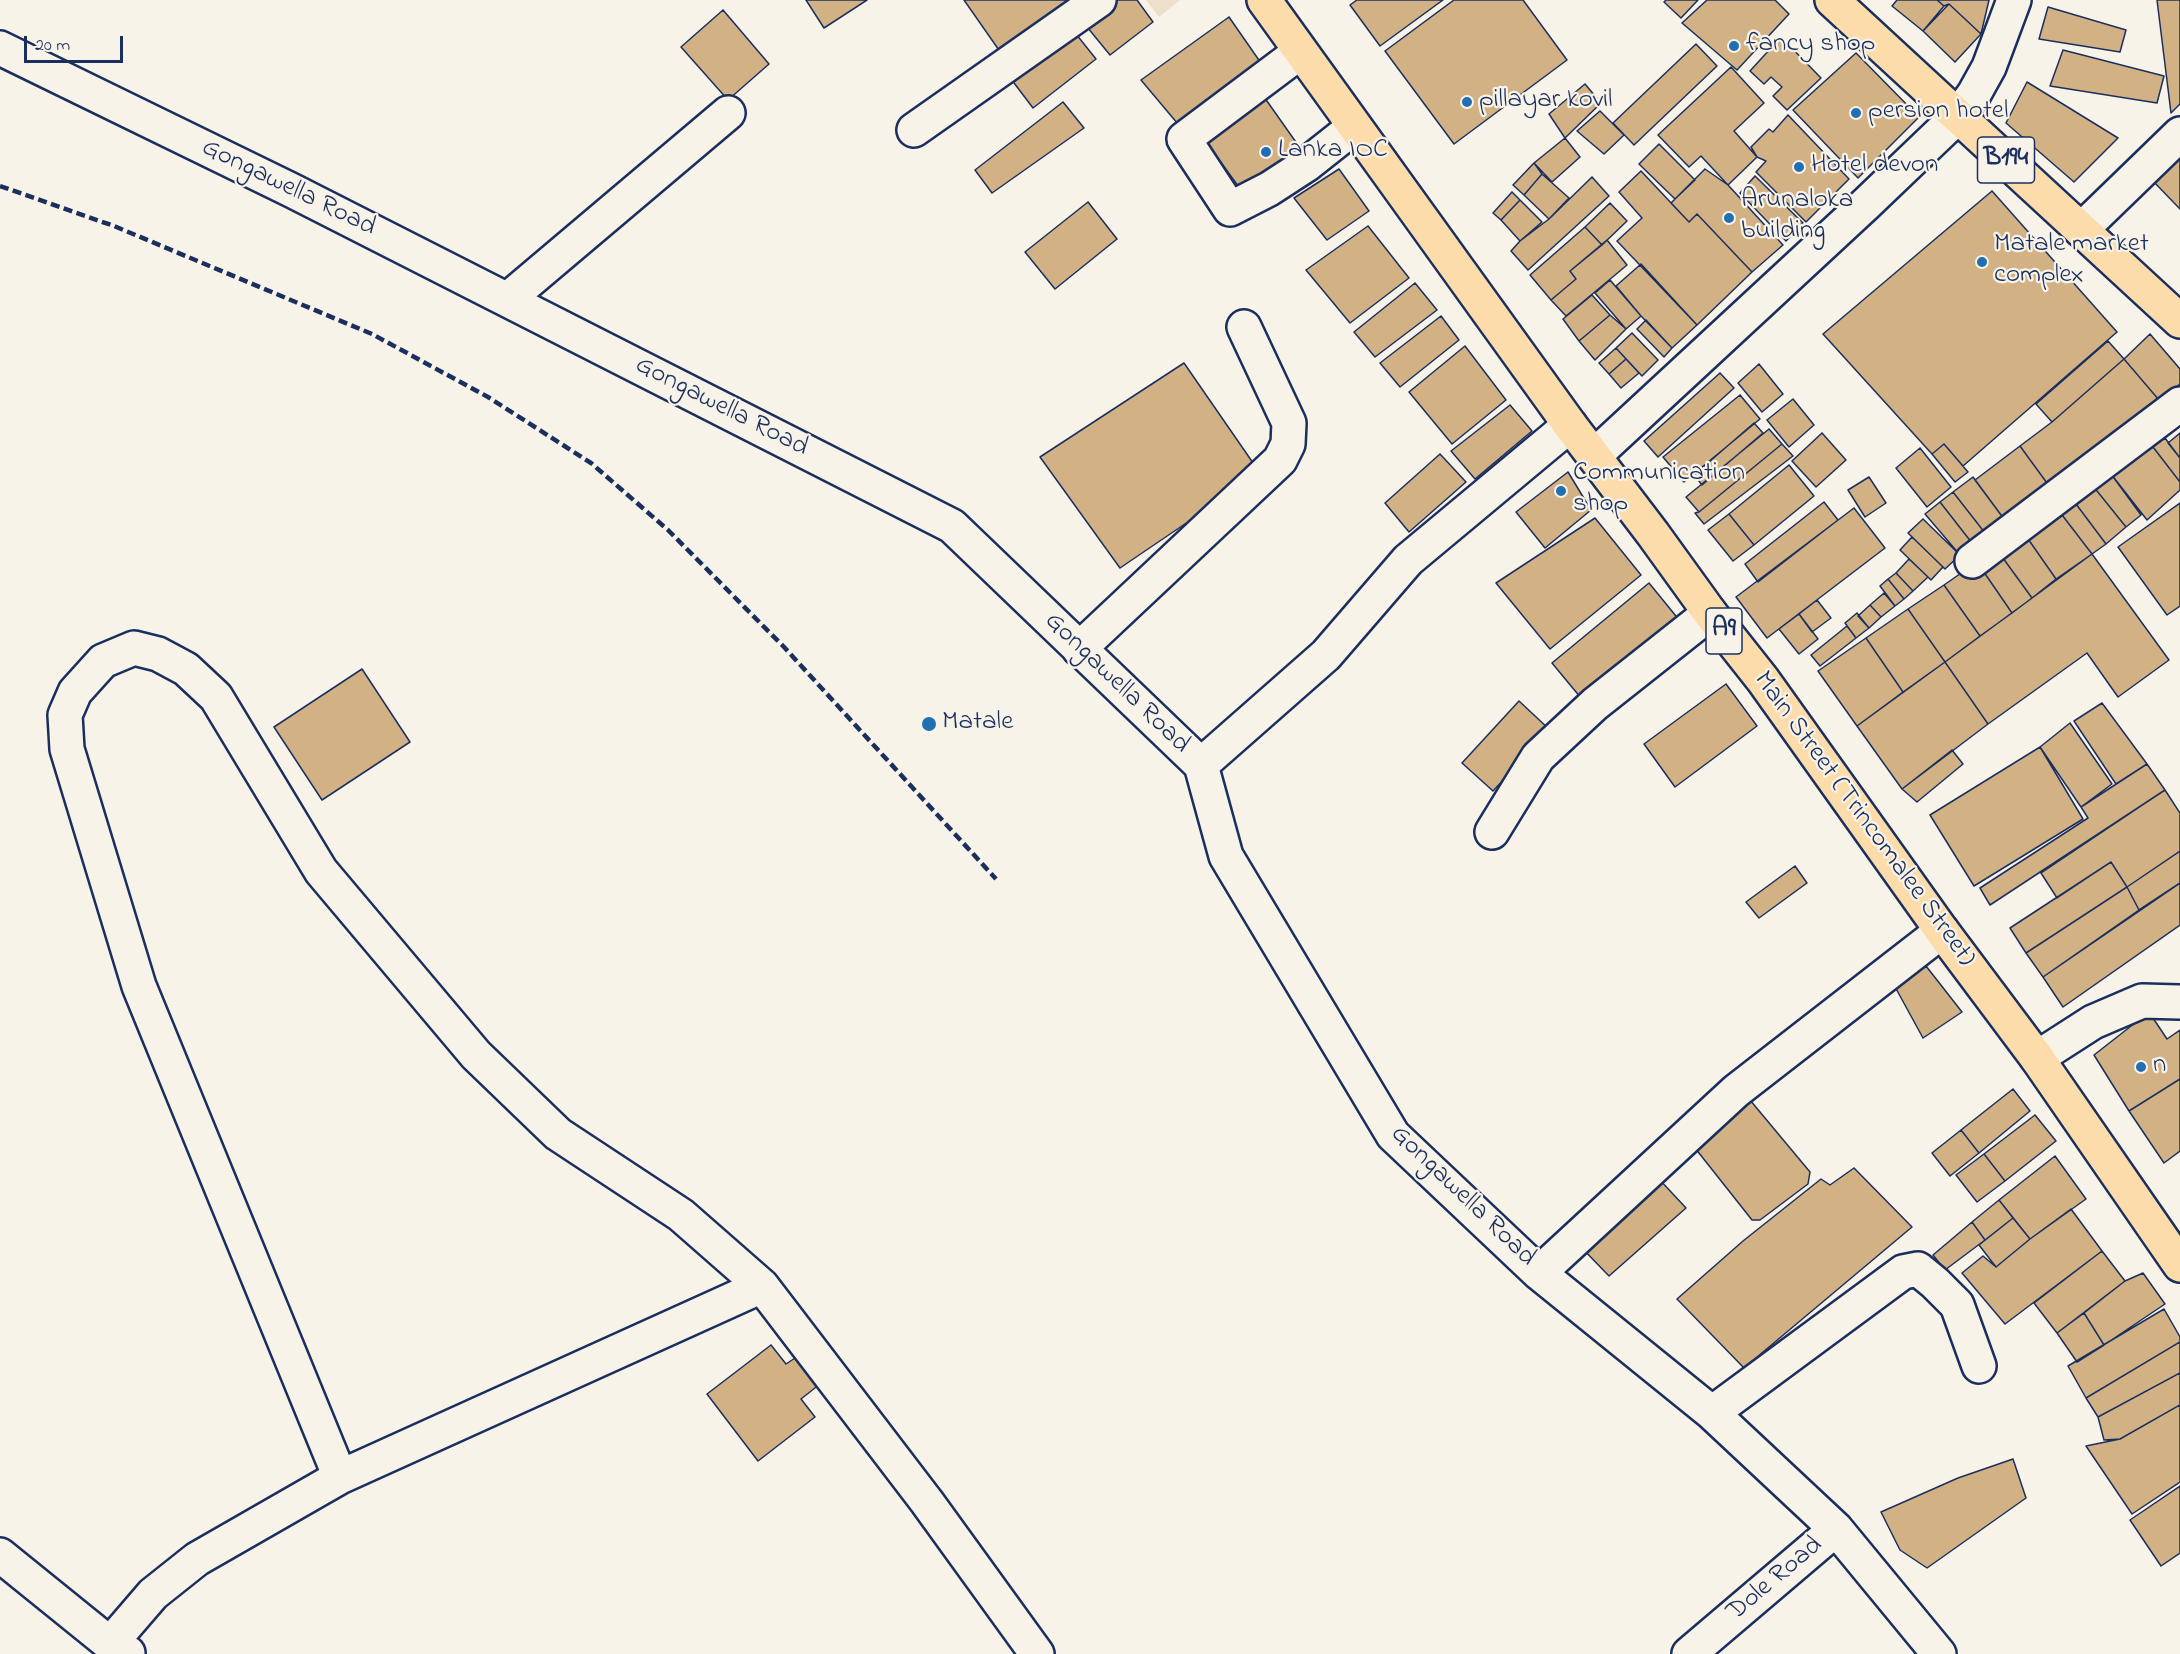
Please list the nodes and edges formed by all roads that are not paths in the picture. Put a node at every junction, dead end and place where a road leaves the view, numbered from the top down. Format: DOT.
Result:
graph roads {
  1 [pos="1098,0"];
  2 [pos="1264,0"];
  3 [pos="1832,0"];
  4 [pos="2014,0"];
  5 [pos="0,48"];
  6 [pos="1300,52"];
  7 [pos="728,113"];
  8 [pos="1958,116"];
  9 [pos="1354,127"];
  10 [pos="914,130"];
  11 [pos="2180,134"];
  12 [pos="2081,230"];
  13 [pos="508,299"];
  14 [pos="2180,321"];
  15 [pos="1244,327"];
  16 [pos="2180,404"];
  17 [pos="1570,425"];
  18 [pos="1594,456"];
  19 [pos="1972,561"];
  20 [pos="1710,613"];
  21 [pos="1079,649"];
  22 [pos="1201,765"];
  23 [pos="1492,832"];
  24 [pos="1942,931"];
  25 [pos="2180,1002"];
  26 [pos="2037,1058"];
  27 [pos="2180,1265"];
  28 [pos="1539,1273"];
  29 [pos="762,1286"];
  30 [pos="1979,1366"];
  31 [pos="1712,1413"];
  32 [pos="340,1477"];
  33 [pos="1836,1529"];
  34 [pos="0,1555"];
  35 [pos="120,1649"];
  36 [pos="1037,1654"];
  37 [pos="1689,1654"];
  38 [pos="1939,1654"];
  1 -- 10 [label="street"];
  2 -- 6 [label="main road, Main Street (Trincomalee Street) / A9"];
  3 -- 8 [label="main road, B194"];
  4 -- 8 [label="street"];
  5 -- 13 [label="street, Gongawella Road"];
  6 -- 9 [label="main road, Main Street (Trincomalee Street) / A9"];
  6 -- 9 [label="street"];
  7 -- 13 [label="street"];
  8 -- 12 [label="main road, B194"];
  8 -- 18 [label="street"];
  9 -- 17 [label="main road, Main Street (Trincomalee Street) / A9"];
  11 -- 12 [label="street"];
  12 -- 14 [label="main road, B194"];
  13 -- 21 [label="street, Gongawella Road"];
  15 -- 21 [label="street"];
  16 -- 19 [label="street"];
  17 -- 18 [label="main road, Main Street (Trincomalee Street) / A9"];
  17 -- 22 [label="street"];
  18 -- 20 [label="main road, Main Street (Trincomalee Street) / A9"];
  20 -- 23 [label="street"];
  20 -- 24 [label="main road, Main Street (Trincomalee Street) / A9"];
  21 -- 22 [label="street, Gongawella Road"];
  22 -- 28 [label="street, Gongawella Road"];
  24 -- 26 [label="main road, Main Street (Trincomalee Street) / A9"];
  24 -- 28 [label="street"];
  25 -- 26 [label="street"];
  26 -- 27 [label="main road, Main Street (Trincomalee Street) / A9"];
  28 -- 31 [label="street, Gongawella Road"];
  29 -- 32 [label="street"];
  29 -- 32 [label="street"];
  29 -- 36 [label="street"];
  30 -- 31 [label="street"];
  31 -- 33 [label="street, Gongawella Road"];
  32 -- 35 [label="street"];
  33 -- 37 [label="street, Dole Road"];
  33 -- 38 [label="street, Gongawella Road"];
  34 -- 35 [label="street"];
}
